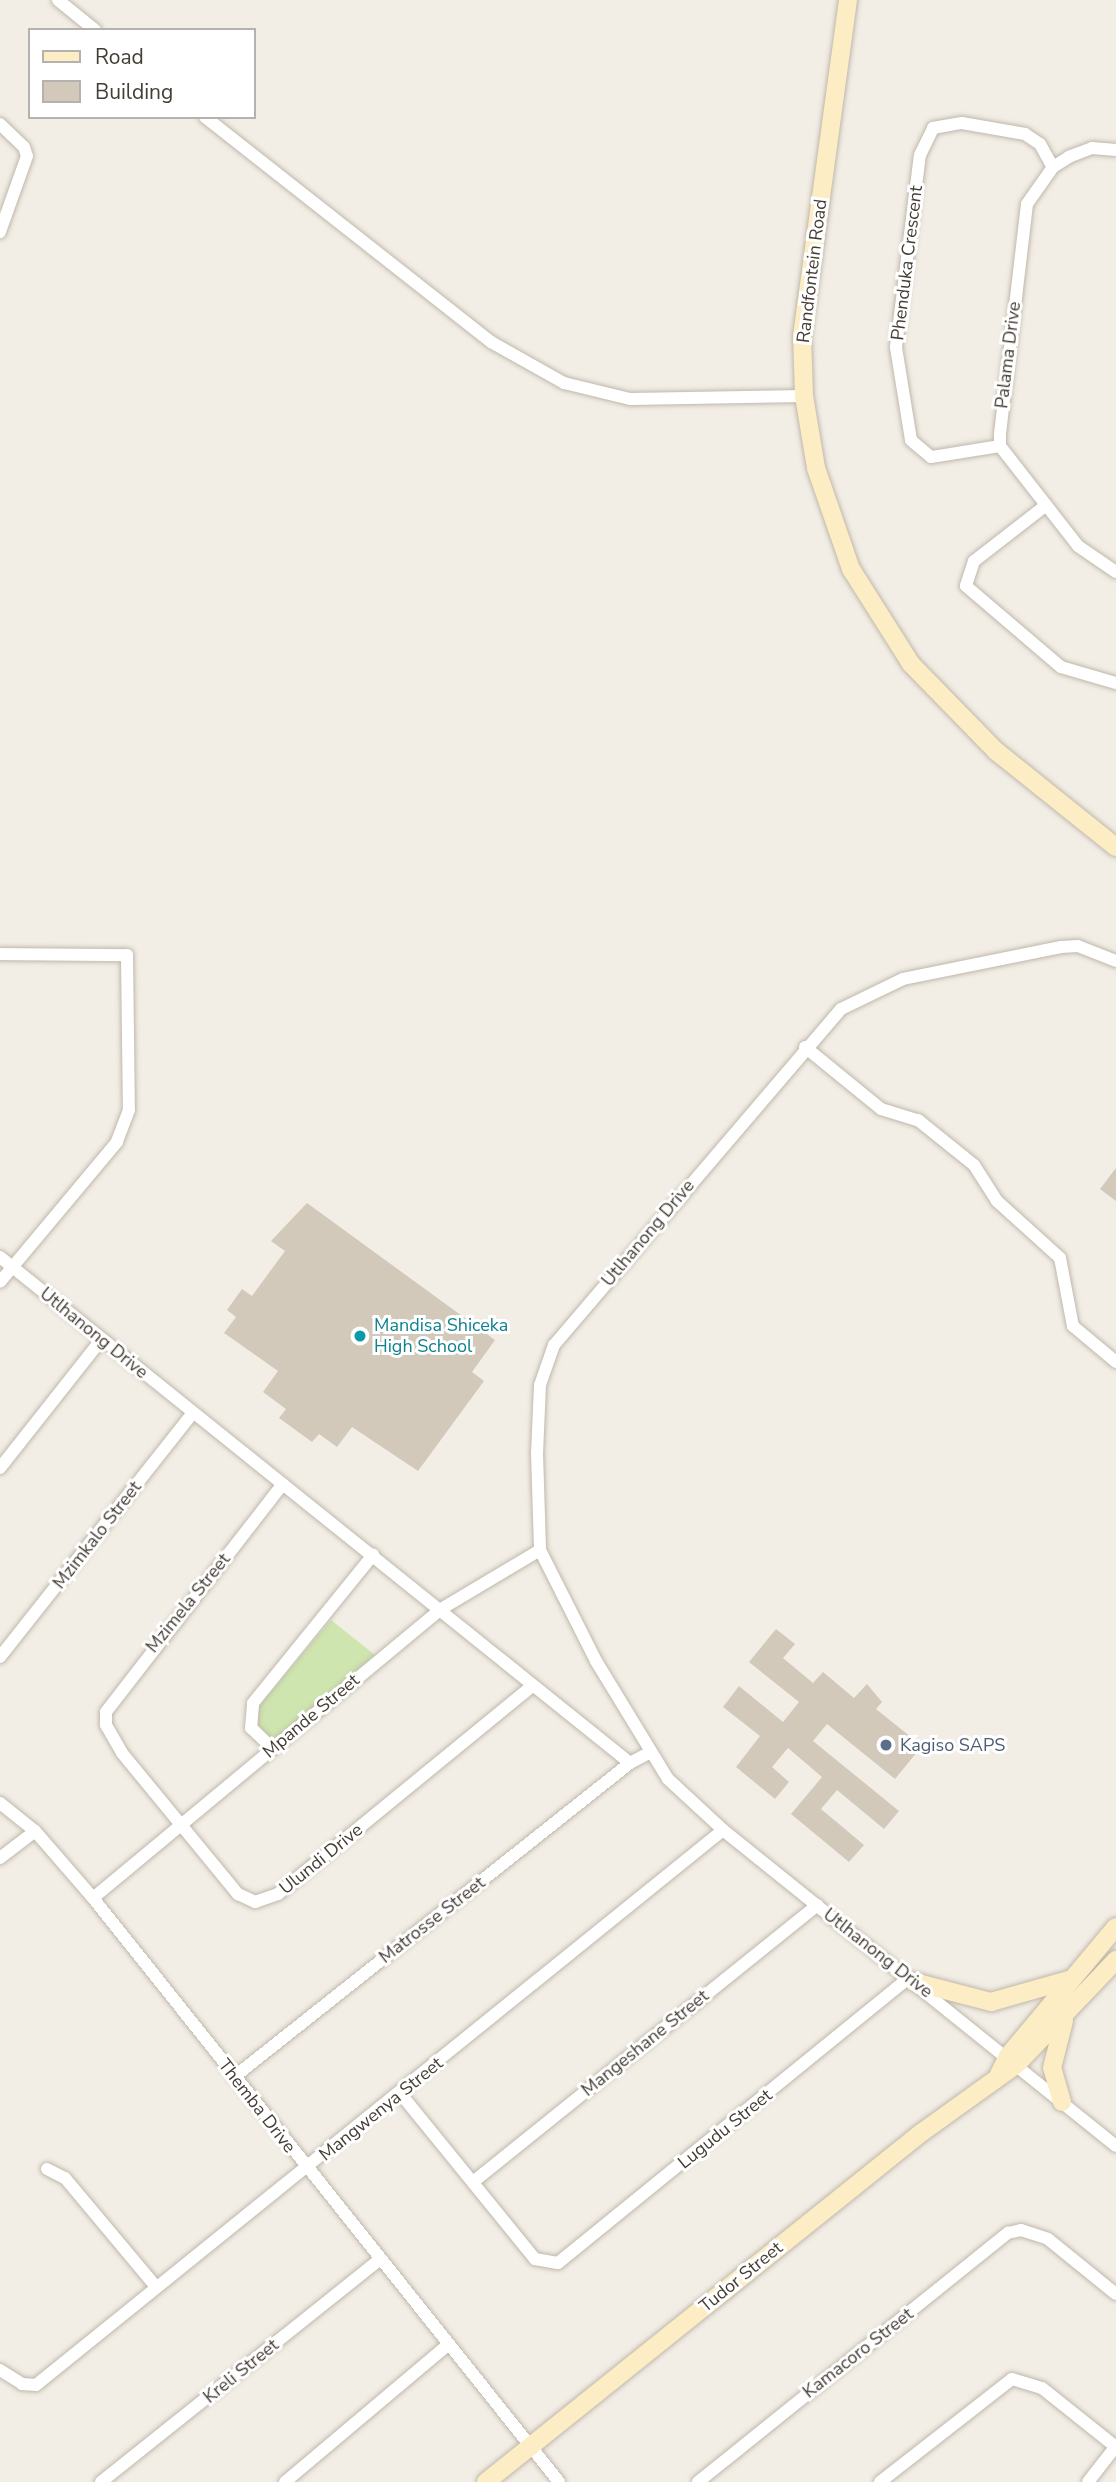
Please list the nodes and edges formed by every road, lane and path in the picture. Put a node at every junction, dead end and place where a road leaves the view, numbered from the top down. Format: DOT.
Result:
graph roads {
  1 [pos="58,0"];
  2 [pos="848,0"];
  3 [pos="93,28"];
  4 [pos="208,119"];
  5 [pos="0,124"];
  6 [pos="1116,150"];
  7 [pos="1053,167"];
  8 [pos="0,232"];
  9 [pos="804,396"];
  10 [pos="1000,446"];
  11 [pos="1045,506"];
  12 [pos="1116,572"];
  13 [pos="1116,683"];
  14 [pos="1116,847"];
  15 [pos="0,954"];
  16 [pos="1116,961"];
  17 [pos="805,1046"];
  18 [pos="0,1257"];
  19 [pos="13,1266"];
  20 [pos="0,1282"];
  21 [pos="102,1339"];
  22 [pos="1116,1362"];
  23 [pos="193,1413"];
  24 [pos="0,1468"];
  25 [pos="282,1485"];
  26 [pos="540,1550"];
  27 [pos="373,1555"];
  28 [pos="441,1609"];
  29 [pos="0,1657"];
  30 [pos="532,1686"];
  31 [pos="106,1725"];
  32 [pos="271,1748"];
  33 [pos="649,1752"];
  34 [pos="629,1763"];
  35 [pos="0,1803"];
  36 [pos="183,1822"];
  37 [pos="723,1830"];
  38 [pos="35,1831"];
  39 [pos="0,1858"];
  40 [pos="93,1898"];
  41 [pos="818,1905"];
  42 [pos="1116,1927"];
  43 [pos="1116,1960"];
  44 [pos="1071,1979"];
  45 [pos="912,1980"];
  46 [pos="1065,2017"];
  47 [pos="1012,2060"];
  48 [pos="234,2077"];
  49 [pos="400,2093"];
  50 [pos="1062,2102"];
  51 [pos="1116,2146"];
  52 [pos="47,2169"];
  53 [pos="307,2170"];
  54 [pos="473,2182"];
  55 [pos="380,2259"];
  56 [pos="156,2287"];
  57 [pos="1116,2294"];
  58 [pos="449,2344"];
  59 [pos="0,2370"];
  60 [pos="530,2446"];
  61 [pos="1116,2447"];
  62 [pos="703,2481"];
  63 [pos="101,2482"];
  64 [pos="285,2482"];
  65 [pos="486,2482"];
  66 [pos="559,2482"];
  67 [pos="880,2482"];
  68 [pos="1088,2482"];
  1 -- 3 [label="street"];
  2 -- 9 [label="street, Randfontein Road"];
  4 -- 9 [label="street"];
  5 -- 8 [label="street"];
  6 -- 7 [label="street, Palama Drive"];
  7 -- 10 [label="street, Palama Drive"];
  7 -- 10 [label="street, Phenduka Crescent"];
  9 -- 14 [label="street, Randfontein Road"];
  10 -- 11 [label="street"];
  11 -- 12 [label="street"];
  11 -- 13 [label="street"];
  15 -- 19 [label="street"];
  16 -- 17 [label="street, Utlhanong Drive"];
  17 -- 22 [label="street"];
  17 -- 26 [label="street, Utlhanong Drive"];
  18 -- 19 [label="street, Utlhanong Drive"];
  19 -- 20 [label="street"];
  19 -- 21 [label="street, Utlhanong Drive"];
  21 -- 23 [label="street, Utlhanong Drive"];
  21 -- 24 [label="street"];
  23 -- 25 [label="street, Utlhanong Drive"];
  23 -- 29 [label="street, Mzimkalo Street"];
  25 -- 27 [label="street, Utlhanong Drive"];
  25 -- 31 [label="street, Mzimela Street"];
  26 -- 28 [label="street, Mpande Street"];
  26 -- 33 [label="street, Utlhanong Drive"];
  27 -- 28 [label="street, Utlhanong Drive"];
  27 -- 32 [label="street"];
  28 -- 30 [label="street, Utlhanong Drive"];
  28 -- 32 [label="street, Mpande Street"];
  30 -- 34 [label="street, Utlhanong Drive"];
  30 -- 36 [label="street, Ulundi Drive"];
  31 -- 36 [label="street, Ulundi Drive"];
  32 -- 36 [label="street, Mpande Street"];
  33 -- 34 [label="street"];
  33 -- 37 [label="street, Utlhanong Drive"];
  34 -- 48 [label="street, Matrosse Street"];
  35 -- 38 [label="street, Themba Drive"];
  36 -- 40 [label="street, Mpande Street"];
  37 -- 41 [label="street, Utlhanong Drive"];
  37 -- 49 [label="street, Mangwenya Street"];
  38 -- 39 [label="street"];
  38 -- 40 [label="street, Themba Drive"];
  40 -- 48 [label="street, Themba Drive"];
  41 -- 45 [label="street, Utlhanong Drive"];
  41 -- 54 [label="street, Mangeshane Street"];
  42 -- 44 [label="street"];
  43 -- 46 [label="street"];
  44 -- 45 [label="street"];
  44 -- 47 [label="street"];
  45 -- 47 [label="street, Utlhanong Drive"];
  45 -- 54 [label="street, Lugudu Street"];
  46 -- 47 [label="street"];
  46 -- 50 [label="street"];
  47 -- 50 [label="street, Utlhanong Drive"];
  47 -- 60 [label="street, Tudor Street"];
  48 -- 53 [label="street, Themba Drive"];
  49 -- 53 [label="street, Mangwenya Street"];
  49 -- 54 [label="street"];
  50 -- 51 [label="street, Utlhanong Drive"];
  52 -- 56 [label="street"];
  53 -- 55 [label="street, Themba Drive"];
  53 -- 56 [label="street, Mangwenya Street"];
  55 -- 58 [label="street, Themba Drive"];
  55 -- 63 [label="street, Kreli Street"];
  56 -- 59 [label="street, Mangwenya Street"];
  57 -- 62 [label="street, Kamacoro Street"];
  58 -- 60 [label="street, Themba Drive"];
  58 -- 64 [label="street"];
  60 -- 65 [label="street, Tudor Street"];
  60 -- 66 [label="street, Themba Drive"];
  61 -- 67 [label="street"];
  61 -- 68 [label="street"];
}
